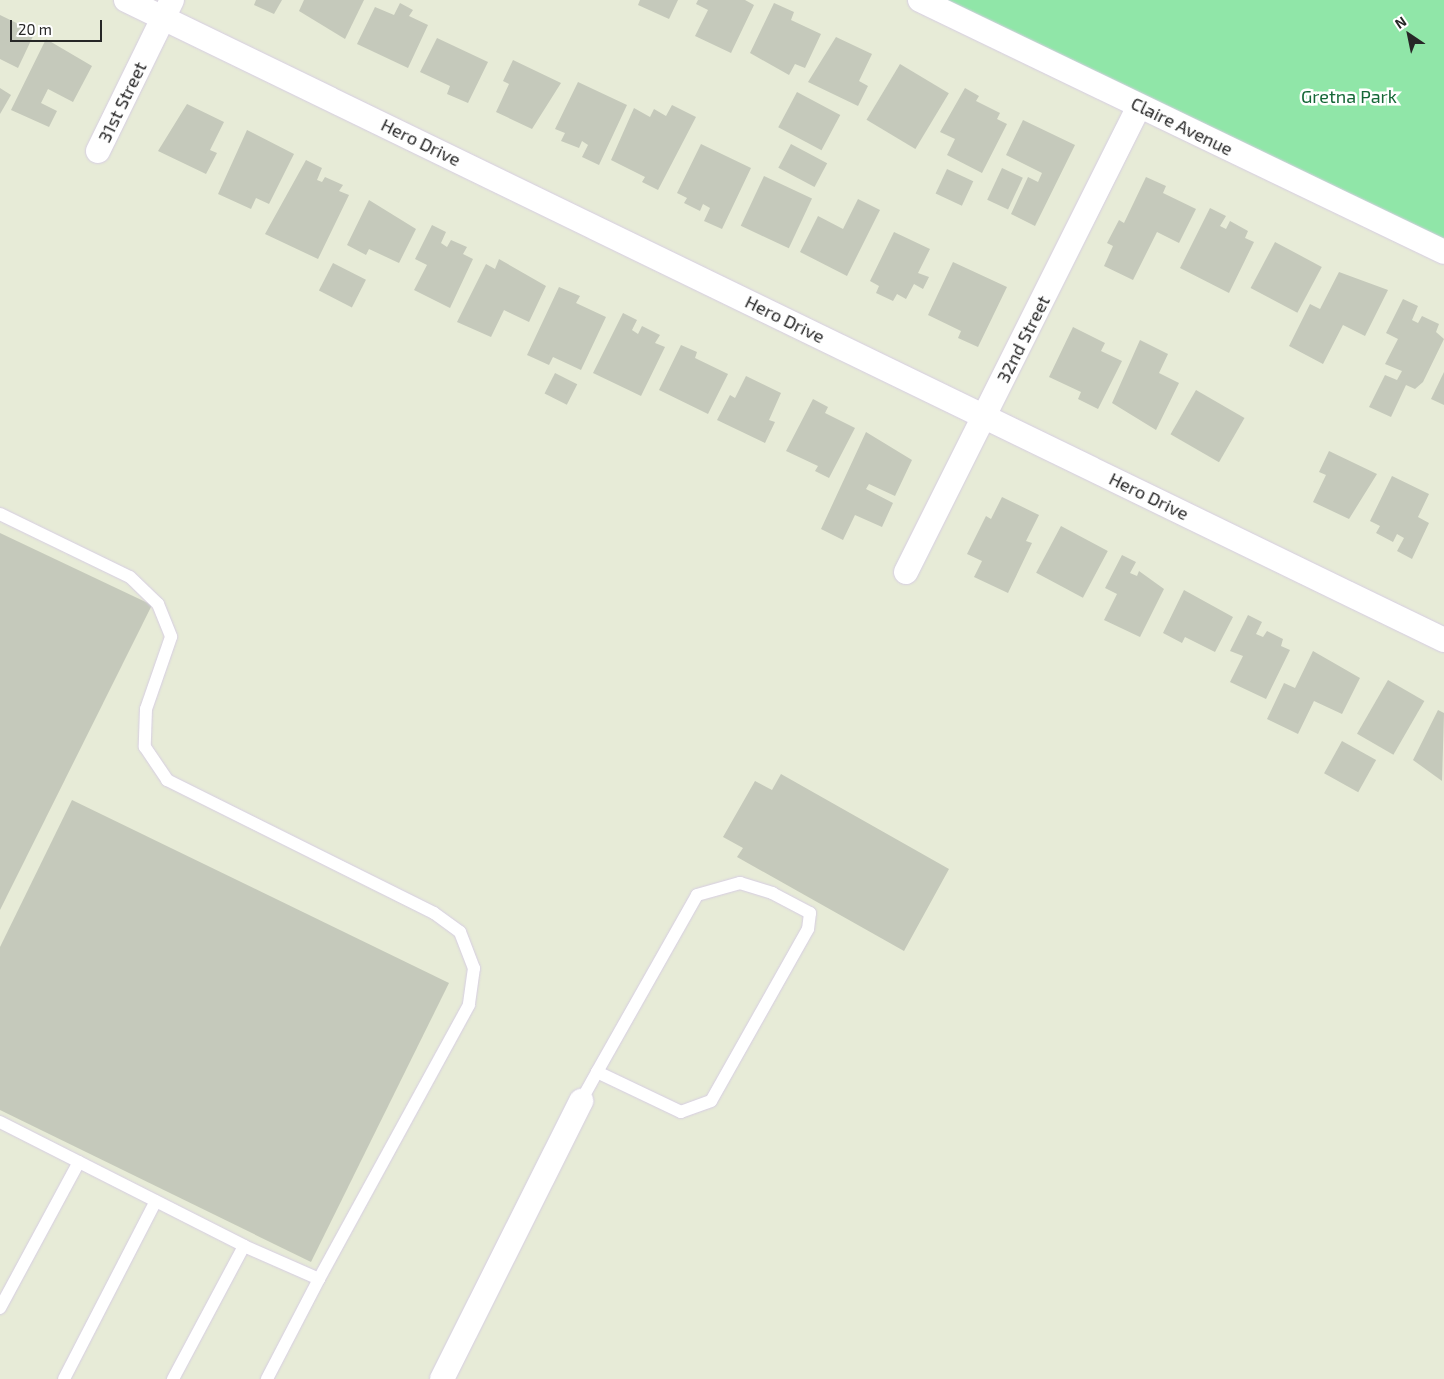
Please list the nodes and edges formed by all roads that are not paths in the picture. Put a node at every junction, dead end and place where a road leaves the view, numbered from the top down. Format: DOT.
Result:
graph roads {
  1 [pos="126,0"];
  2 [pos="920,0"];
  3 [pos="167,9"];
  4 [pos="1139,106"];
  5 [pos="98,151"];
  6 [pos="1444,252"];
  7 [pos="984,416"];
  8 [pos="0,514"];
  9 [pos="906,572"];
  10 [pos="1444,640"];
  11 [pos="597,1072"];
  12 [pos="581,1101"];
  13 [pos="0,1122"];
  14 [pos="79,1162"];
  15 [pos="156,1202"];
  16 [pos="244,1246"];
  17 [pos="319,1278"];
  18 [pos="0,1308"];
  19 [pos="64,1379"];
  20 [pos="173,1379"];
  21 [pos="267,1379"];
  22 [pos="442,1379"];
  1 -- 3 [label="street, Hero Drive"];
  2 -- 4 [label="street, Claire Avenue"];
  3 -- 5 [label="street, 31st Street"];
  3 -- 7 [label="street, Hero Drive"];
  4 -- 6 [label="street, Claire Avenue"];
  4 -- 7 [label="street, 32nd Street"];
  7 -- 9 [label="street, 32nd Street"];
  7 -- 10 [label="street, Hero Drive"];
  8 -- 17 [label="lane"];
  11 -- 11 [label="lane"];
  11 -- 12 [label="lane"];
  12 -- 22 [label="street"];
  13 -- 14 [label="lane"];
  14 -- 15 [label="lane"];
  14 -- 18 [label="lane"];
  15 -- 16 [label="lane"];
  15 -- 19 [label="lane"];
  16 -- 17 [label="lane"];
  16 -- 20 [label="lane"];
  17 -- 21 [label="lane"];
}
